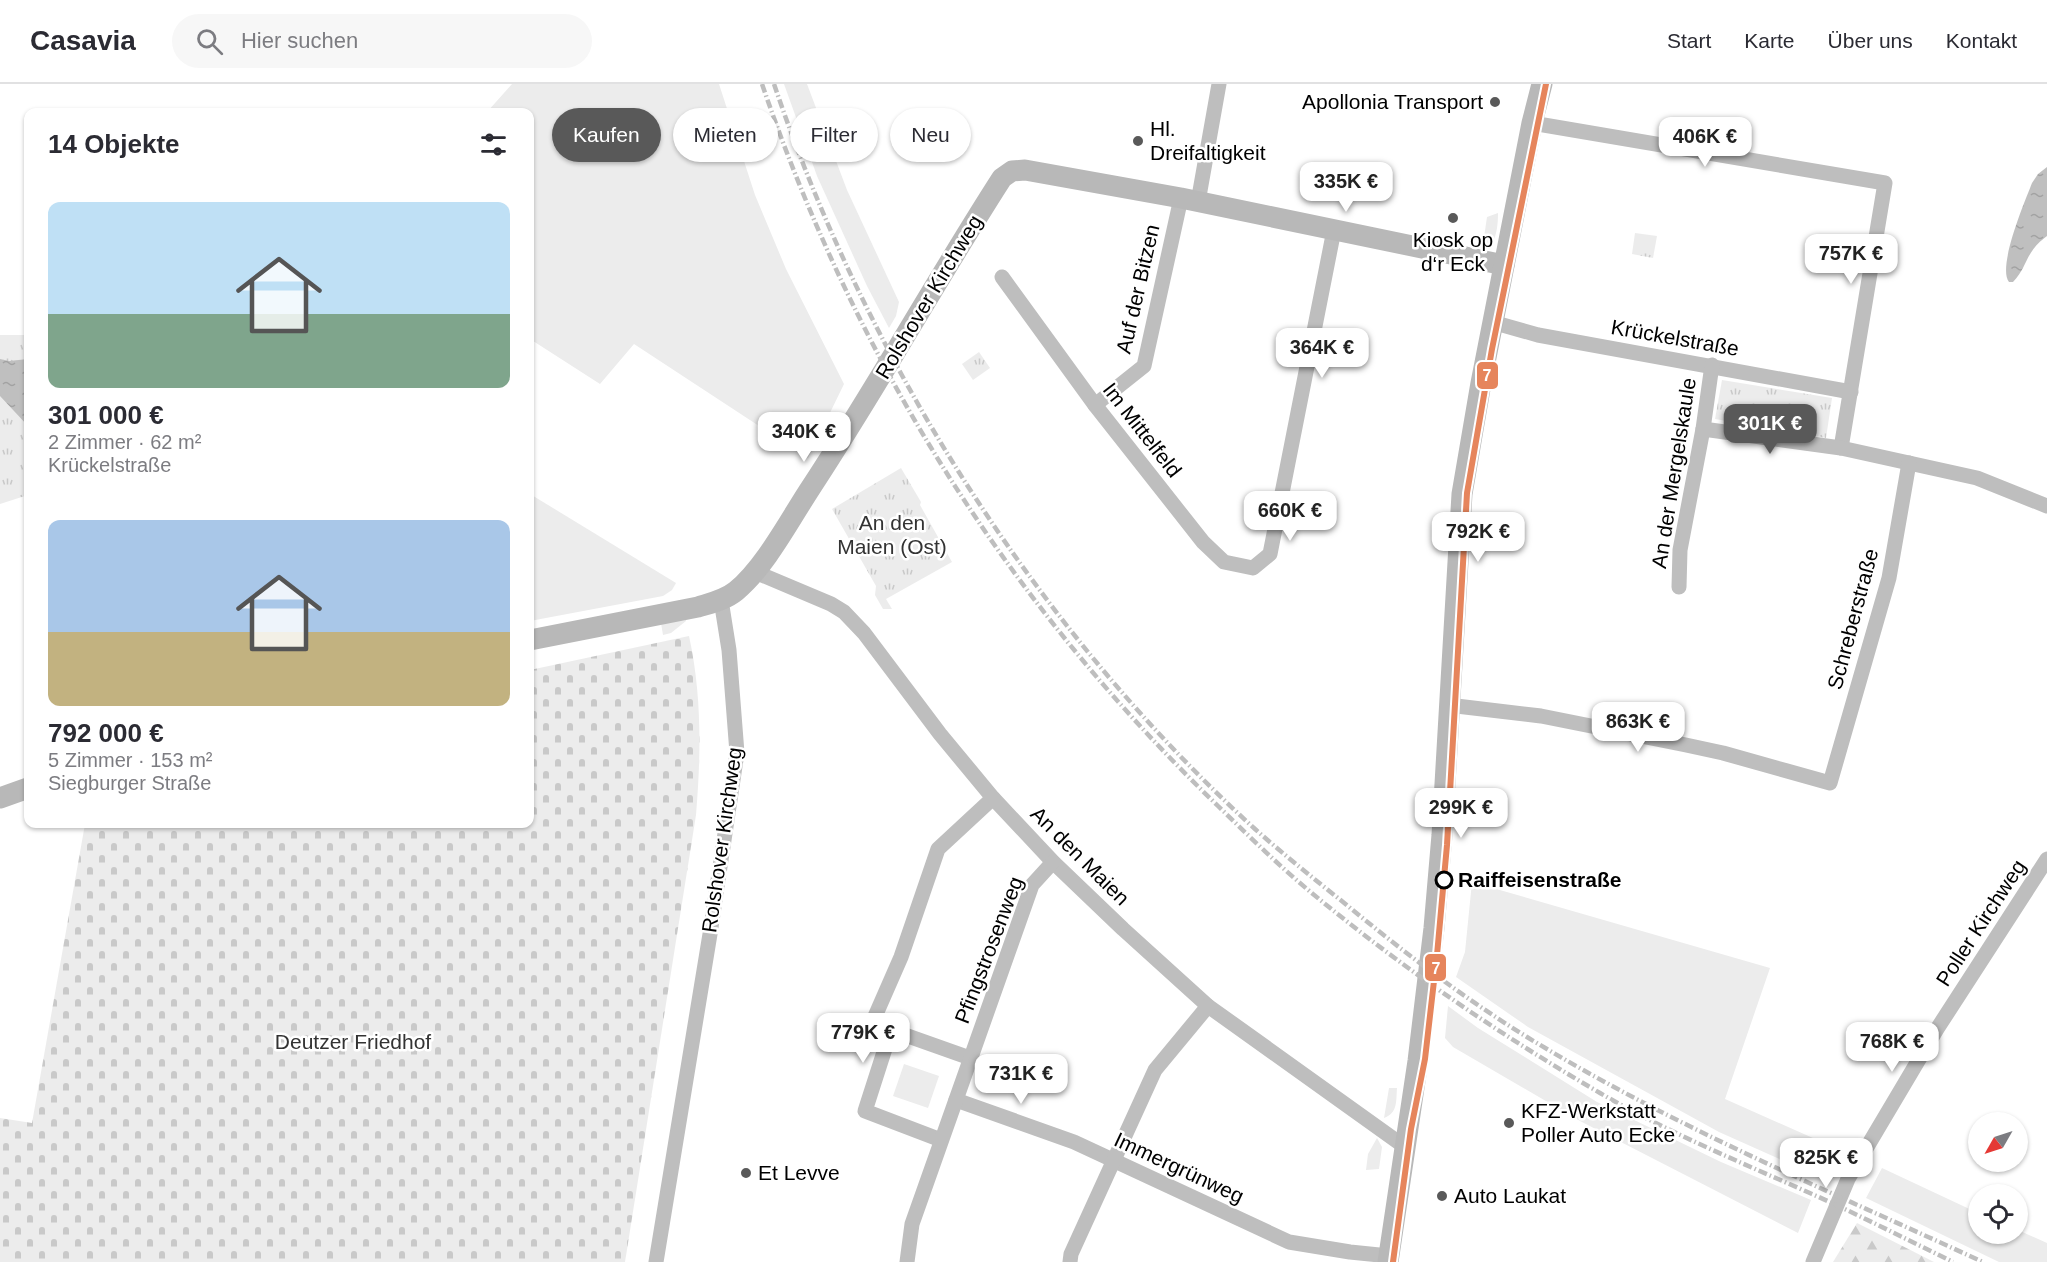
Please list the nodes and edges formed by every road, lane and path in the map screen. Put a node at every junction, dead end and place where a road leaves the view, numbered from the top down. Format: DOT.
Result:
graph roads {
  1 [pos="1219,84"];
  2 [pos="1542,84"];
  3 [pos="1532,123"];
  4 [pos="1189,200"];
  5 [pos="1334,230"];
  6 [pos="1504,265"];
  7 [pos="1002,277"];
  8 [pos="1492,322"];
  9 [pos="1712,365"];
  10 [pos="1851,392"];
  11 [pos="1095,405"];
  12 [pos="1703,429"];
  13 [pos="1841,448"];
  14 [pos="1909,464"];
  15 [pos="2047,506"];
  16 [pos="755,572"];
  17 [pos="1679,587"];
  18 [pos="721,600"];
  19 [pos="534,639"];
  20 [pos="1448,705"];
  21 [pos="24,789"];
  22 [pos="0,798"];
  23 [pos="993,798"];
  24 [pos="2047,859"];
  25 [pos="1053,862"];
  26 [pos="1208,1006"];
  27 [pos="891,1030"];
  28 [pos="970,1058"];
  29 [pos="956,1100"];
  30 [pos="941,1140"];
  31 [pos="1405,1147"];
  32 [pos="1114,1161"];
  33 [pos="1389,1259"];
  34 [pos="656,1262"];
  35 [pos="907,1262"];
  36 [pos="1070,1262"];
  37 [pos="1813,1262"];
  1 -- 4 [label="street, Auf der Bitzen"];
  2 -- 3 [label="street"];
  3 -- 6 [label="street"];
  3 -- 10 [label="street"];
  4 -- 5 [label="street"];
  4 -- 11 [label="street, Auf der Bitzen"];
  4 -- 16 [label="street, Rolshover Kirchweg"];
  5 -- 6 [label="street"];
  5 -- 11 [label="street, Im Mittelfeld"];
  6 -- 8 [label="street"];
  7 -- 11 [label="street, Im Mittelfeld"];
  8 -- 9 [label="street, Krückelstraße"];
  8 -- 20 [label="street"];
  9 -- 10 [label="street, Krückelstraße"];
  9 -- 12 [label="street, An der Mergelskaule"];
  10 -- 13 [label="street"];
  12 -- 13 [label="street"];
  12 -- 17 [label="street, An der Mergelskaule"];
  13 -- 14 [label="street"];
  14 -- 15 [label="street"];
  14 -- 20 [label="street, Schreberstraße"];
  16 -- 18 [label="street, Rolshover Kirchweg"];
  16 -- 23 [label="street, An den Maien"];
  18 -- 19 [label="street"];
  18 -- 34 [label="street, Rolshover Kirchweg"];
  20 -- 31 [label="street"];
  21 -- 22 [label="street"];
  23 -- 25 [label="street, An den Maien"];
  23 -- 27 [label="street"];
  24 -- 37 [label="street, Poller Kirchweg"];
  25 -- 26 [label="street, An den Maien"];
  25 -- 28 [label="street, Pfingstrosenweg"];
  26 -- 31 [label="street, An den Maien"];
  26 -- 32 [label="street"];
  27 -- 28 [label="street"];
  27 -- 30 [label="street"];
  28 -- 29 [label="street, Pfingstrosenweg"];
  29 -- 30 [label="street, Pfingstrosenweg"];
  29 -- 32 [label="street, Immergrünweg"];
  30 -- 35 [label="street, Pfingstrosenweg"];
  31 -- 33 [label="street"];
  32 -- 33 [label="street, Immergrünweg"];
  32 -- 36 [label="street"];
}
